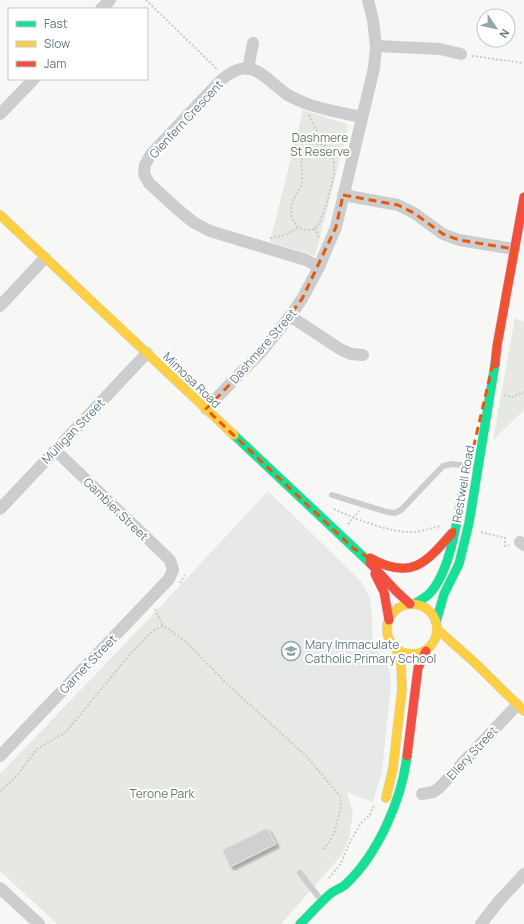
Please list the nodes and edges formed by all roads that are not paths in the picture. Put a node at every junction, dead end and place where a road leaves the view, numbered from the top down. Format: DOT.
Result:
graph roads {
  1 [pos="110,0"];
  2 [pos="368,0"];
  3 [pos="102,8"];
  4 [pos="253,43"];
  5 [pos="376,46"];
  6 [pos="461,54"];
  7 [pos="248,69"];
  8 [pos="33,80"];
  9 [pos="0,114"];
  10 [pos="362,117"];
  11 [pos="343,195"];
  12 [pos="524,197"];
  13 [pos="0,215"];
  14 [pos="514,249"];
  15 [pos="45,258"];
  16 [pos="320,267"];
  17 [pos="0,306"];
  18 [pos="290,316"];
  19 [pos="497,346"];
  20 [pos="147,354"];
  21 [pos="363,355"];
  22 [pos="206,409"];
  23 [pos="55,450"];
  24 [pos="469,465"];
  25 [pos="478,468"];
  26 [pos="332,495"];
  27 [pos="0,509"];
  28 [pos="454,532"];
  29 [pos="353,548"];
  30 [pos="368,561"];
  31 [pos="173,570"];
  32 [pos="412,604"];
  33 [pos="389,620"];
  34 [pos="437,626"];
  35 [pos="435,648"];
  36 [pos="396,649"];
  37 [pos="473,661"];
  38 [pos="521,708"];
  39 [pos="0,756"];
  40 [pos="422,794"];
  41 [pos="378,806"];
  42 [pos="349,868"];
  43 [pos="300,873"];
  44 [pos="524,874"];
  45 [pos="0,888"];
  46 [pos="331,893"];
  47 [pos="322,902"];
  48 [pos="39,924"];
  49 [pos="300,924"];
  50 [pos="481,924"];
  1 -- 3 [label="street"];
  2 -- 5 [label="street, Dashmere Street"];
  4 -- 7 [label="street"];
  5 -- 6 [label="street"];
  5 -- 10 [label="street, Dashmere Street"];
  7 -- 10 [label="street"];
  7 -- 16 [label="street, Glenfern Crescent"];
  8 -- 9 [label="street"];
  10 -- 11 [label="street, Dashmere Street"];
  11 -- 14 [label="street"];
  11 -- 16 [label="street, Dashmere Street"];
  12 -- 14 [label="main road, Restwell Road"];
  13 -- 15 [label="main road, Mimosa Road"];
  14 -- 19 [label="main road, Restwell Road"];
  15 -- 17 [label="street"];
  15 -- 20 [label="main road, Mimosa Road"];
  16 -- 18 [label="street, Dashmere Street"];
  18 -- 21 [label="street"];
  18 -- 22 [label="street, Dashmere Street"];
  19 -- 24 [label="main road, Restwell Road"];
  19 -- 25 [label="main road, Restwell Road"];
  20 -- 22 [label="main road, Mimosa Road"];
  20 -- 23 [label="street, Mulligan Street"];
  22 -- 29 [label="main road, Mimosa Road"];
  23 -- 27 [label="street, Mulligan Street"];
  23 -- 31 [label="street, Gambier Street"];
  24 -- 25 [label="lane"];
  24 -- 26 [label="lane"];
  24 -- 28 [label="main road, Restwell Road"];
  25 -- 34 [label="main road, Restwell Road"];
  28 -- 29 [label="main road"];
  28 -- 32 [label="main road, Restwell Road"];
  29 -- 30 [label="main road, Mimosa Road"];
  30 -- 32 [label="main road, Mimosa Road"];
  30 -- 33 [label="main road, Mimosa Road"];
  31 -- 39 [label="street, Garnet Street"];
  32 -- 33 [label="main road"];
  32 -- 34 [label="main road"];
  33 -- 36 [label="main road"];
  34 -- 35 [label="main road"];
  34 -- 37 [label="main road"];
  35 -- 36 [label="main road"];
  35 -- 37 [label="main road"];
  35 -- 46 [label="main road"];
  36 -- 41 [label="main road"];
  37 -- 38 [label="main road"];
  38 -- 40 [label="street, Ellery Street"];
  42 -- 46 [label="main road"];
  43 -- 47 [label="lane"];
  44 -- 50 [label="street"];
  45 -- 48 [label="street"];
  46 -- 47 [label="main road"];
  47 -- 49 [label="main road"];
}
